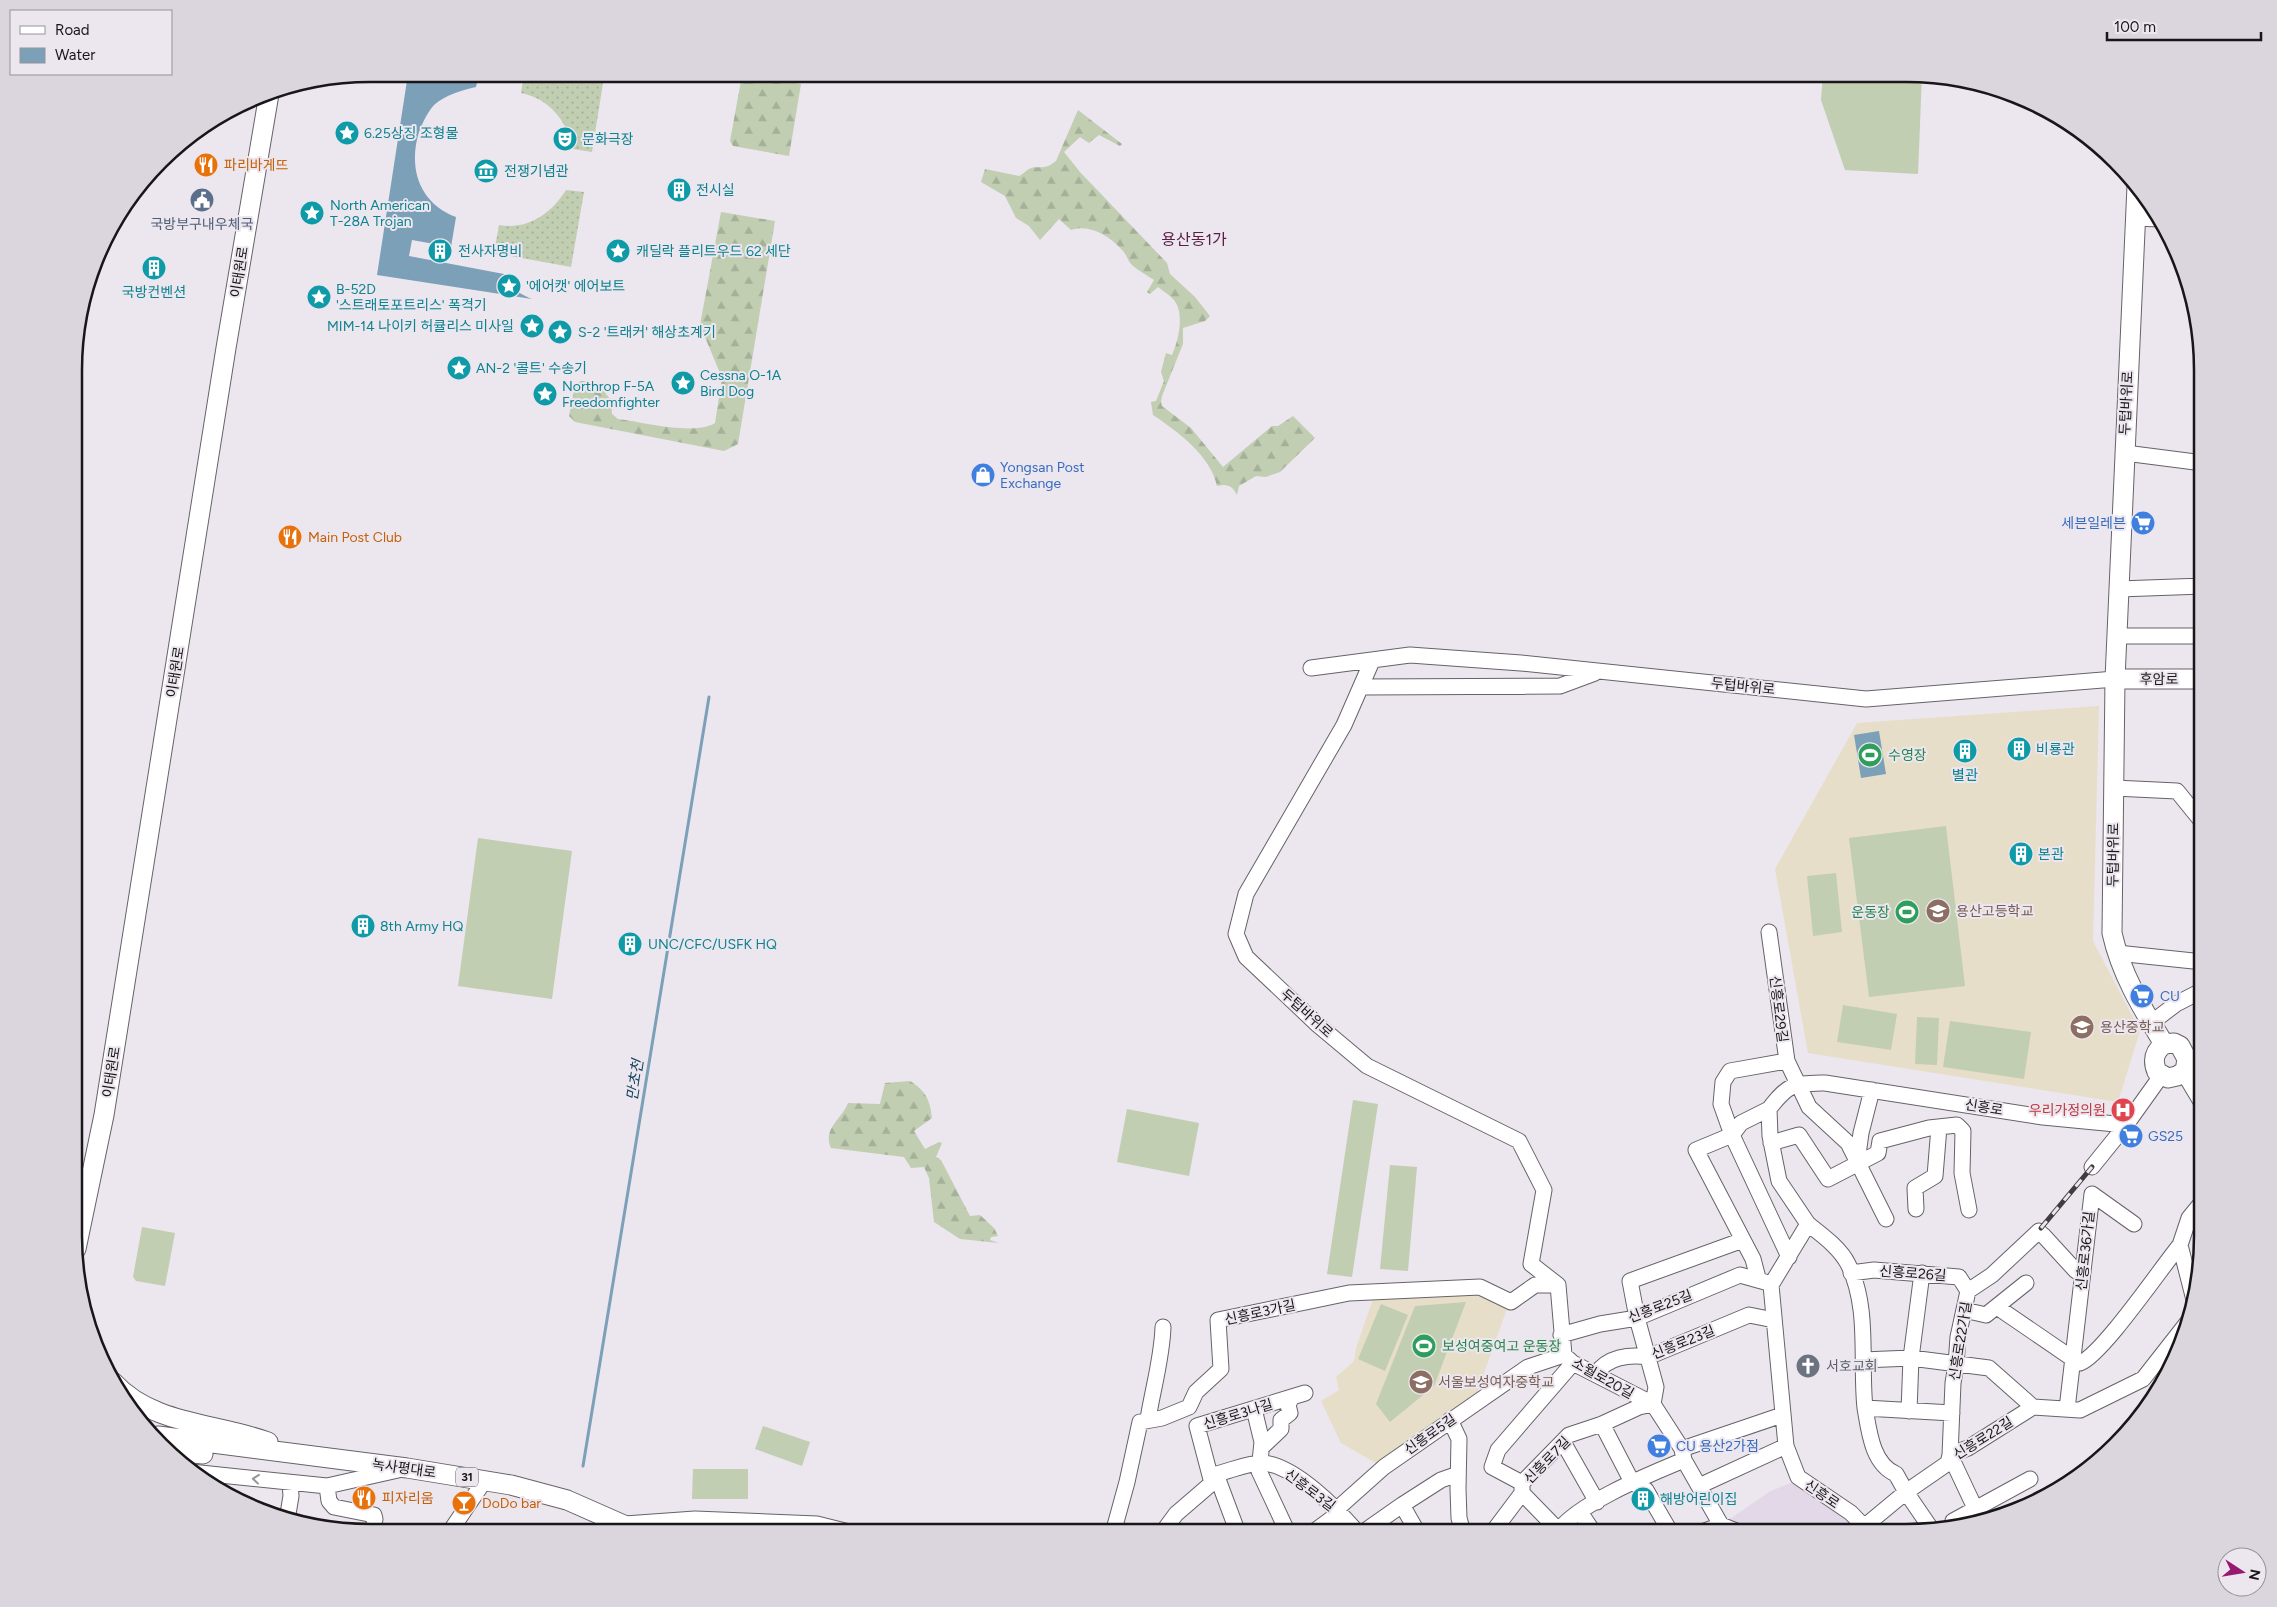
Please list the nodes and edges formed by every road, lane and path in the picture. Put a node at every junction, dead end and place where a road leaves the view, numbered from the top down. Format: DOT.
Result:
graph roads {
  1 [pos="268,102"];
  2 [pos="2136,197"];
  3 [pos="2135,218"];
  4 [pos="2151,219"];
  5 [pos="2124,457"];
  6 [pos="2194,462"];
  7 [pos="2194,586"];
  8 [pos="2119,589"];
  9 [pos="2117,636"];
  10 [pos="2194,636"];
  11 [pos="1372,661"];
  12 [pos="1311,668"];
  13 [pos="1599,672"];
  14 [pos="2115,679"];
  15 [pos="2194,679"];
  16 [pos="1362,687"];
  17 [pos="2114,788"];
  18 [pos="2194,812"];
  19 [pos="1769,932"];
  20 [pos="2117,953"];
  21 [pos="2194,961"];
  22 [pos="2194,995"];
  23 [pos="2151,1023"];
  24 [pos="2164,1044"];
  25 [pos="1787,1061"];
  26 [pos="2192,1075"];
  27 [pos="2161,1076"];
  28 [pos="1796,1084"];
  29 [pos="1872,1090"];
  30 [pos="1954,1103"];
  31 [pos="1769,1109"];
  32 [pos="2126,1125"];
  33 [pos="1944,1126"];
  34 [pos="1732,1135"];
  35 [pos="1771,1143"];
  36 [pos="1857,1163"];
  37 [pos="2092,1167"];
  38 [pos="1916,1208"];
  39 [pos="1969,1210"];
  40 [pos="2194,1211"];
  41 [pos="1886,1218"];
  42 [pos="82,1220"];
  43 [pos="1808,1224"];
  44 [pos="2134,1224"];
  45 [pos="1743,1240"];
  46 [pos="2180,1245"];
  47 [pos="1789,1257"];
  48 [pos="2083,1272"];
  49 [pos="1851,1273"];
  50 [pos="1922,1273"];
  51 [pos="1765,1281"];
  52 [pos="2026,1283"];
  53 [pos="1558,1284"];
  54 [pos="2190,1285"];
  55 [pos="1968,1291"];
  56 [pos="1997,1307"];
  57 [pos="1964,1310"];
  58 [pos="1637,1318"];
  59 [pos="1774,1320"];
  60 [pos="1162,1327"];
  61 [pos="1561,1335"];
  62 [pos="2177,1336"];
  63 [pos="1648,1357"];
  64 [pos="1911,1358"];
  65 [pos="1568,1359"];
  66 [pos="1864,1360"];
  67 [pos="2073,1361"];
  68 [pos="1956,1365"];
  69 [pos="1596,1374"];
  70 [pos="135,1401"];
  71 [pos="1653,1404"];
  72 [pos="1189,1407"];
  73 [pos="2033,1407"];
  74 [pos="1865,1408"];
  75 [pos="1254,1409"];
  76 [pos="2067,1409"];
  77 [pos="1910,1411"];
  78 [pos="1952,1413"];
  79 [pos="1782,1415"];
  80 [pos="147,1418"];
  81 [pos="1148,1419"];
  82 [pos="1450,1420"];
  83 [pos="1602,1424"];
  84 [pos="1197,1426"];
  85 [pos="244,1433"];
  86 [pos="164,1437"];
  87 [pos="1563,1442"];
  88 [pos="1262,1446"];
  89 [pos="1786,1446"];
  90 [pos="180,1452"];
  91 [pos="302,1454"];
  92 [pos="1683,1454"];
  93 [pos="1950,1456"];
  94 [pos="1260,1463"];
  95 [pos="407,1468"];
  96 [pos="208,1474"];
  97 [pos="1458,1474"];
  98 [pos="1214,1478"];
  99 [pos="2030,1479"];
  100 [pos="484,1480"];
  101 [pos="1632,1482"];
  102 [pos="290,1483"];
  103 [pos="327,1486"];
  104 [pos="1699,1486"];
  105 [pos="1522,1488"];
  106 [pos="1906,1492"];
  107 [pos="1597,1502"];
  108 [pos="1402,1505"];
  109 [pos="1337,1509"];
  110 [pos="1976,1509"];
  111 [pos="288,1512"];
  112 [pos="1580,1512"];
  113 [pos="1979,1515"];
  114 [pos="1954,1520"];
  115 [pos="374,1524"];
  116 [pos="455,1524"];
  117 [pos="612,1524"];
  118 [pos="1115,1524"];
  119 [pos="1169,1524"];
  120 [pos="1234,1524"];
  121 [pos="1284,1524"];
  122 [pos="1324,1524"];
  123 [pos="1351,1524"];
  124 [pos="1374,1524"];
  125 [pos="1413,1524"];
  126 [pos="1461,1524"];
  127 [pos="1499,1524"];
  128 [pos="1551,1524"];
  129 [pos="1567,1524"];
  130 [pos="1588,1524"];
  131 [pos="1666,1524"];
  132 [pos="1720,1524"];
  133 [pos="1862,1524"];
  134 [pos="1874,1524"];
  135 [pos="1928,1524"];
  1 -- 42 [label="main road, 이태원로"];
  2 -- 3 [label="main road, 두텁바위로"];
  3 -- 4 [label="street"];
  3 -- 5 [label="main road, 두텁바위로"];
  5 -- 6 [label="street"];
  5 -- 8 [label="main road, 두텁바위로"];
  7 -- 8 [label="street"];
  8 -- 9 [label="main road, 두텁바위로"];
  9 -- 10 [label="street"];
  9 -- 14 [label="main road, 두텁바위로"];
  11 -- 12 [label="street, 두텁바위로"];
  11 -- 13 [label="street, 두텁바위로"];
  11 -- 16 [label="street, 두텁바위로"];
  13 -- 14 [label="street, 두텁바위로"];
  13 -- 16 [label="street"];
  14 -- 15 [label="main road, 후암로"];
  14 -- 17 [label="main road, 두텁바위로"];
  16 -- 53 [label="street, 두텁바위로"];
  17 -- 18 [label="street"];
  17 -- 20 [label="main road, 두텁바위로"];
  19 -- 25 [label="street, 신흥로29길"];
  20 -- 21 [label="street"];
  20 -- 23 [label="main road, 두텁바위로"];
  22 -- 23 [label="street"];
  23 -- 24 [label="main road, 두텁바위로"];
  24 -- 26 [label="main road"];
  24 -- 27 [label="main road"];
  25 -- 28 [label="street, 신흥로29길"];
  25 -- 34 [label="street"];
  26 -- 27 [label="main road"];
  27 -- 32 [label="street"];
  28 -- 29 [label="street, 신흥로"];
  28 -- 31 [label="street"];
  28 -- 36 [label="street, 신흥로29길"];
  29 -- 30 [label="street, 신흥로"];
  29 -- 36 [label="street"];
  30 -- 32 [label="street, 신흥로"];
  30 -- 33 [label="street"];
  31 -- 34 [label="street"];
  31 -- 35 [label="street"];
  32 -- 37 [label="street"];
  33 -- 36 [label="street"];
  33 -- 38 [label="street"];
  33 -- 39 [label="street"];
  34 -- 45 [label="street"];
  34 -- 47 [label="street"];
  35 -- 36 [label="street"];
  35 -- 43 [label="street"];
  36 -- 41 [label="street, 신흥로29길"];
  40 -- 46 [label="street"];
  43 -- 47 [label="street"];
  43 -- 49 [label="street"];
  44 -- 48 [label="street, 신흥로36가길"];
  45 -- 51 [label="street"];
  45 -- 58 [label="street, 소월로20길"];
  46 -- 54 [label="street"];
  46 -- 67 [label="street"];
  47 -- 51 [label="street"];
  48 -- 55 [label="street, 신흥로22가길"];
  48 -- 67 [label="street, 신흥로36가길"];
  49 -- 50 [label="street, 신흥로26길"];
  49 -- 66 [label="street"];
  50 -- 55 [label="street, 신흥로26길"];
  50 -- 64 [label="street"];
  51 -- 58 [label="street, 신흥로25길"];
  51 -- 59 [label="street, 신흥로"];
  52 -- 56 [label="street"];
  53 -- 61 [label="street, 소월로20길"];
  53 -- 72 [label="street, 신흥로3가길"];
  55 -- 57 [label="street, 신흥로22가길"];
  56 -- 57 [label="street"];
  56 -- 67 [label="street"];
  57 -- 68 [label="street, 신흥로22가길"];
  58 -- 61 [label="street, 신흥로25길"];
  58 -- 63 [label="street, 소월로20길"];
  59 -- 63 [label="street, 신흥로23길"];
  59 -- 79 [label="street, 신흥로"];
  60 -- 81 [label="street"];
  61 -- 65 [label="street, 소월로20길"];
  62 -- 76 [label="street"];
  63 -- 69 [label="street, 신흥로23길"];
  63 -- 71 [label="street, 소월로20길"];
  64 -- 66 [label="street"];
  64 -- 68 [label="street"];
  64 -- 77 [label="street"];
  65 -- 69 [label="street, 소월로20길"];
  65 -- 82 [label="street, 신흥로5길"];
  65 -- 105 [label="street"];
  66 -- 74 [label="street"];
  67 -- 76 [label="street, 신흥로36가길"];
  68 -- 73 [label="street"];
  68 -- 78 [label="street, 신흥로22가길"];
  69 -- 71 [label="street, 소월로20길"];
  70 -- 85 [label="main road"];
  71 -- 83 [label="street, 신흥로7길"];
  71 -- 92 [label="street, 소월로20길"];
  72 -- 81 [label="street"];
  72 -- 84 [label="street"];
  73 -- 76 [label="street"];
  73 -- 93 [label="street, 신흥로22길"];
  74 -- 77 [label="street"];
  74 -- 106 [label="street"];
  75 -- 84 [label="street, 신흥로3나길"];
  75 -- 88 [label="street"];
  75 -- 88 [label="street, 신흥로3나길"];
  77 -- 78 [label="street"];
  78 -- 93 [label="street, 신흥로22가길"];
  79 -- 89 [label="street, 신흥로"];
  79 -- 92 [label="street"];
  80 -- 85 [label="main road"];
  81 -- 118 [label="street"];
  82 -- 97 [label="street"];
  82 -- 109 [label="street, 신흥로5길"];
  83 -- 87 [label="street, 신흥로7길"];
  83 -- 101 [label="street"];
  84 -- 98 [label="street, 신흥로3나길"];
  85 -- 91 [label="main road"];
  86 -- 91 [label="main road, 녹사평대로 / 31"];
  87 -- 105 [label="street, 신흥로7길"];
  87 -- 107 [label="street"];
  88 -- 94 [label="street"];
  89 -- 104 [label="street"];
  89 -- 133 [label="street, 신흥로"];
  90 -- 91 [label="main road"];
  91 -- 95 [label="main road, 녹사평대로 / 31"];
  92 -- 101 [label="street"];
  92 -- 104 [label="street, 소월로20길"];
  93 -- 106 [label="street, 신흥로22길"];
  93 -- 110 [label="street"];
  94 -- 98 [label="street, 신흥로3길"];
  94 -- 109 [label="street, 신흥로3길"];
  94 -- 121 [label="street"];
  95 -- 100 [label="main road, 녹사평대로 / 31"];
  95 -- 103 [label="street"];
  102 -- 96 [label="street, one-way"];
  97 -- 108 [label="street"];
  97 -- 126 [label="street"];
  98 -- 119 [label="street, 신흥로3길"];
  98 -- 120 [label="street, 신흥로3나길"];
  99 -- 110 [label="street"];
  100 -- 116 [label="street"];
  100 -- 117 [label="main road, 녹사평대로 / 31"];
  101 -- 107 [label="street"];
  101 -- 131 [label="street"];
  102 -- 103 [label="street"];
  102 -- 111 [label="street"];
  103 -- 115 [label="street"];
  104 -- 132 [label="street, 소월로20길"];
  105 -- 127 [label="street, 신흥로7길"];
  105 -- 128 [label="street"];
  106 -- 134 [label="street, 신흥로22길"];
  106 -- 135 [label="street"];
  107 -- 112 [label="street"];
  108 -- 124 [label="street"];
  108 -- 125 [label="street"];
  109 -- 122 [label="street, 신흥로5길"];
  109 -- 123 [label="street, 신흥로3길"];
  110 -- 113 [label="street"];
  110 -- 114 [label="street"];
  112 -- 129 [label="street"];
  112 -- 130 [label="street"];
}
